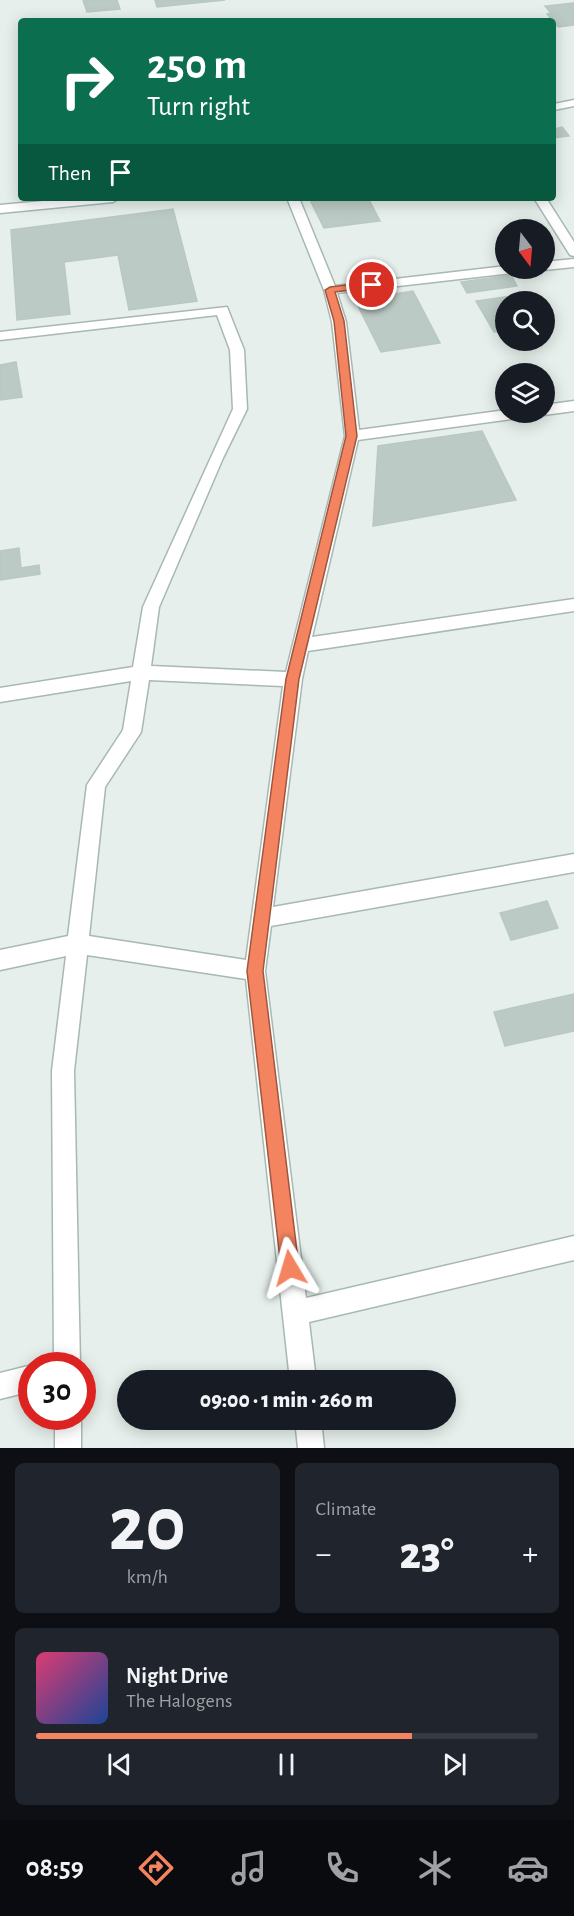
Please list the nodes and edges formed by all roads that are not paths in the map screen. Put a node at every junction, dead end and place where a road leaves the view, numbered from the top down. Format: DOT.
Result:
graph roads {
  1 [pos="574,103"];
  2 [pos="556,107"];
  3 [pos="79,201"];
  4 [pos="294,201"];
  5 [pos="542,201"];
  6 [pos="0,208"];
  7 [pos="574,252"];
  8 [pos="574,263"];
  9 [pos="555,265"];
  10 [pos="495,271"];
  11 [pos="330,290"];
  12 [pos="0,336"];
  13 [pos="574,406"];
  14 [pos="555,409"];
  15 [pos="495,416"];
  16 [pos="352,436"];
  17 [pos="574,604"];
  18 [pos="301,645"];
  19 [pos="141,673"];
  20 [pos="293,679"];
  21 [pos="0,695"];
  22 [pos="574,863"];
  23 [pos="262,918"];
  24 [pos="78,944"];
  25 [pos="0,960"];
  26 [pos="255,971"];
  27 [pos="574,1248"];
  28 [pos="296,1313"];
  29 [pos="67,1352"];
  30 [pos="302,1370"];
  31 [pos="18,1382"];
  32 [pos="0,1386"];
  33 [pos="68,1430"];
  34 [pos="309,1430"];
  35 [pos="69,1448"];
  36 [pos="311,1448"];
  1 -- 2 [label="street"];
  3 -- 6 [label="street"];
  4 -- 11 [label="street"];
  5 -- 7 [label="street"];
  8 -- 9 [label="street"];
  10 -- 11 [label="street"];
  11 -- 16 [label="street"];
  12 -- 19 [label="street"];
  13 -- 14 [label="street"];
  15 -- 16 [label="street"];
  16 -- 18 [label="street"];
  17 -- 18 [label="street"];
  18 -- 20 [label="street"];
  19 -- 20 [label="street"];
  19 -- 21 [label="street"];
  19 -- 24 [label="street"];
  20 -- 23 [label="street"];
  22 -- 23 [label="street"];
  23 -- 26 [label="street"];
  24 -- 25 [label="street"];
  24 -- 26 [label="street"];
  24 -- 29 [label="street"];
  26 -- 28 [label="street"];
  27 -- 28 [label="street"];
  28 -- 30 [label="street"];
  31 -- 32 [label="street"];
  33 -- 35 [label="street"];
  34 -- 36 [label="street"];
}
